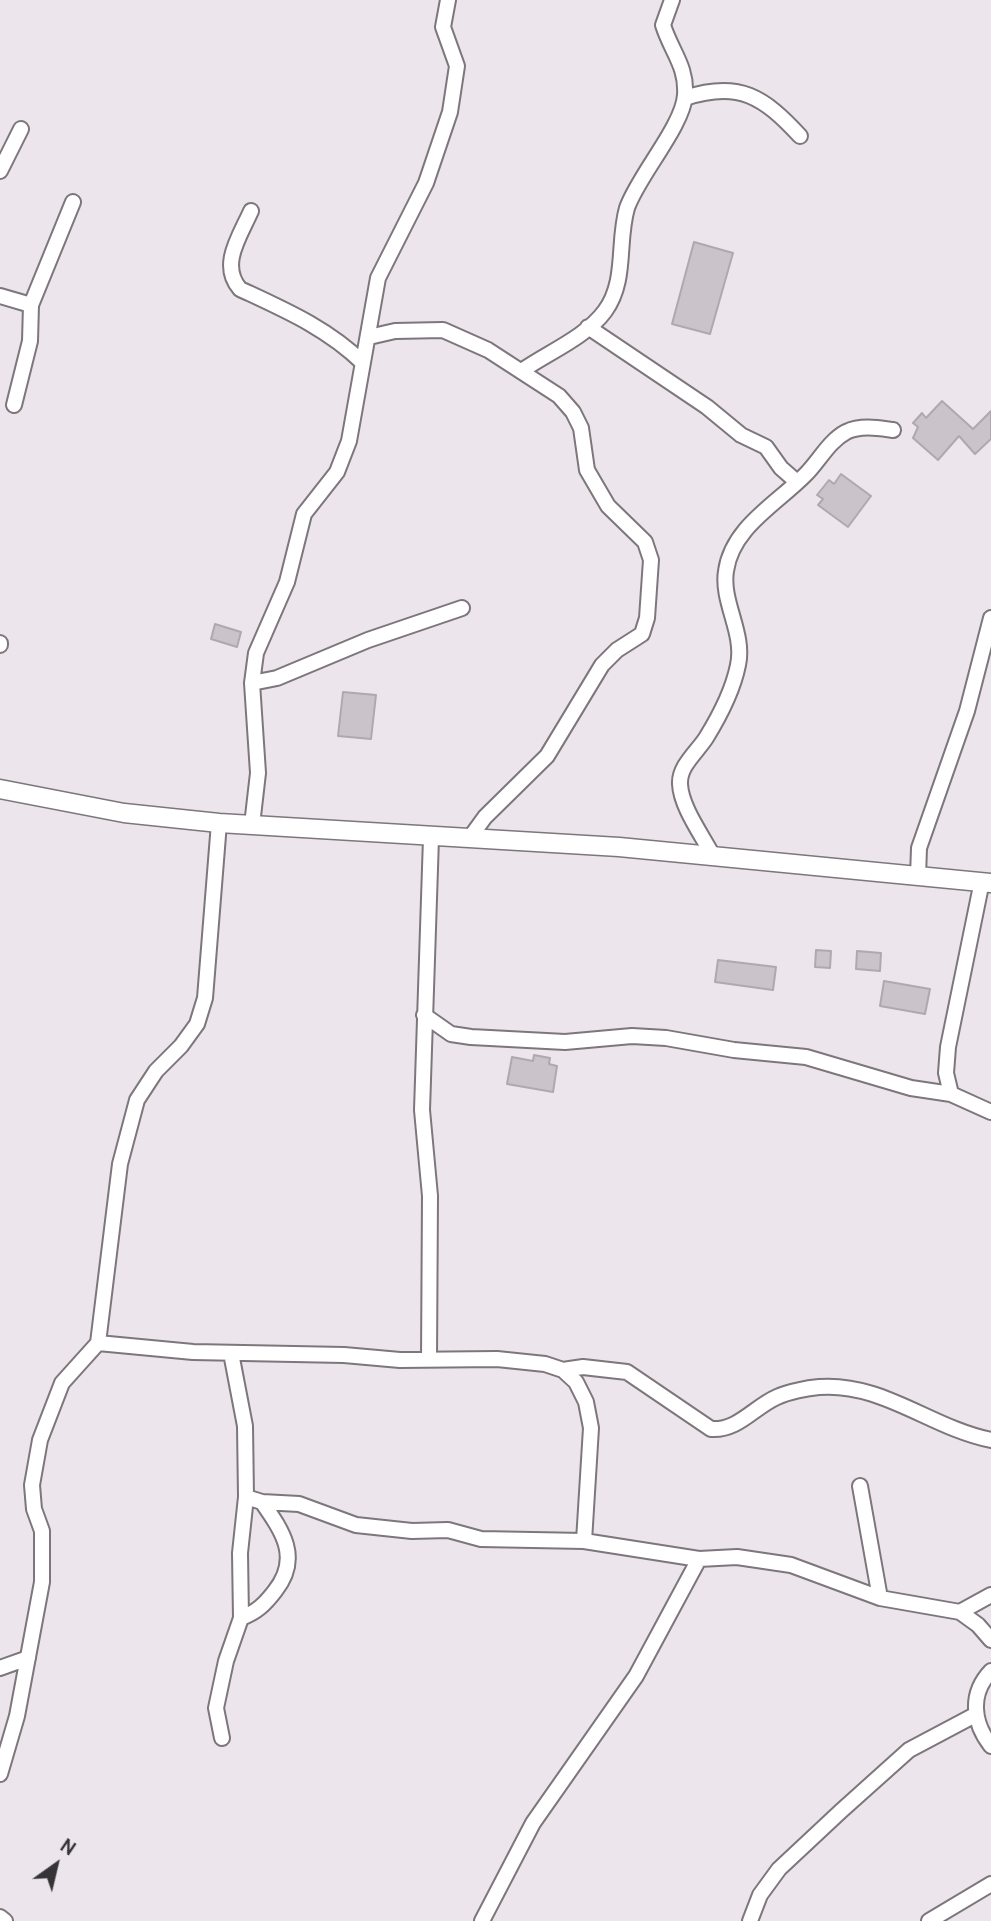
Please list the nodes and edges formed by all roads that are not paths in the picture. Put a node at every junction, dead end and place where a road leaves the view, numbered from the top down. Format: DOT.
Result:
graph roads {
  1 [pos="448,0"];
  2 [pos="672,0"];
  3 [pos="685,98"];
  4 [pos="21,129"];
  5 [pos="800,136"];
  6 [pos="0,172"];
  7 [pos="73,202"];
  8 [pos="251,211"];
  9 [pos="0,296"];
  10 [pos="31,305"];
  11 [pos="588,327"];
  12 [pos="369,337"];
  13 [pos="362,363"];
  14 [pos="523,370"];
  15 [pos="13,405"];
  16 [pos="893,430"];
  17 [pos="781,468"];
  18 [pos="797,482"];
  19 [pos="783,493"];
  20 [pos="462,608"];
  21 [pos="991,618"];
  22 [pos="252,683"];
  23 [pos="0,789"];
  24 [pos="219,823"];
  25 [pos="252,825"];
  26 [pos="431,838"];
  27 [pos="469,839"];
  28 [pos="713,856"];
  29 [pos="918,876"];
  30 [pos="987,882"];
  31 [pos="424,1015"];
  32 [pos="951,1094"];
  33 [pos="991,1112"];
  34 [pos="98,1343"];
  35 [pos="231,1353"];
  36 [pos="429,1359"];
  37 [pos="563,1370"];
  38 [pos="991,1440"];
  39 [pos="860,1486"];
  40 [pos="246,1497"];
  41 [pos="262,1502"];
  42 [pos="584,1541"];
  43 [pos="698,1559"];
  44 [pos="991,1595"];
  45 [pos="880,1598"];
  46 [pos="960,1612"];
  47 [pos="241,1618"];
  48 [pos="991,1640"];
  49 [pos="28,1658"];
  50 [pos="0,1668"];
  51 [pos="991,1671"];
  52 [pos="975,1715"];
  53 [pos="222,1738"];
  54 [pos="991,1746"];
  55 [pos="0,1774"];
  56 [pos="991,1884"];
  57 [pos="0,1917"];
  58 [pos="5,1921"];
  59 [pos="482,1921"];
  60 [pos="750,1921"];
  61 [pos="929,1921"];
  1 -- 12 [label="street"];
  2 -- 3 [label="street"];
  3 -- 5 [label="street"];
  3 -- 11 [label="street"];
  4 -- 6 [label="street"];
  7 -- 10 [label="street"];
  8 -- 13 [label="street"];
  9 -- 10 [label="street"];
  10 -- 15 [label="street"];
  11 -- 14 [label="street"];
  11 -- 17 [label="street"];
  12 -- 13 [label="street"];
  12 -- 14 [label="street"];
  13 -- 22 [label="street"];
  14 -- 27 [label="street"];
  16 -- 18 [label="street"];
  17 -- 18 [label="street"];
  17 -- 19 [label="street"];
  18 -- 19 [label="street"];
  19 -- 28 [label="street"];
  20 -- 22 [label="street"];
  21 -- 29 [label="street"];
  22 -- 25 [label="street"];
  23 -- 24 [label="street"];
  24 -- 25 [label="street"];
  24 -- 34 [label="street"];
  25 -- 26 [label="street"];
  26 -- 27 [label="street"];
  26 -- 31 [label="street"];
  27 -- 28 [label="street"];
  28 -- 29 [label="street"];
  29 -- 30 [label="street"];
  30 -- 32 [label="street"];
  31 -- 32 [label="street"];
  31 -- 36 [label="street"];
  32 -- 33 [label="street"];
  34 -- 35 [label="street"];
  34 -- 49 [label="street"];
  35 -- 36 [label="street"];
  35 -- 40 [label="street"];
  36 -- 37 [label="street"];
  37 -- 38 [label="street"];
  37 -- 42 [label="street"];
  39 -- 45 [label="street"];
  40 -- 41 [label="street"];
  40 -- 47 [label="street"];
  41 -- 42 [label="street"];
  41 -- 47 [label="street"];
  42 -- 43 [label="street"];
  43 -- 45 [label="street"];
  43 -- 59 [label="street"];
  44 -- 46 [label="street"];
  45 -- 46 [label="street"];
  46 -- 48 [label="street"];
  47 -- 53 [label="street"];
  49 -- 50 [label="street"];
  49 -- 55 [label="street"];
  51 -- 52 [label="street"];
  52 -- 54 [label="street"];
  52 -- 60 [label="street"];
  56 -- 61 [label="street"];
  57 -- 58 [label="street"];
}
